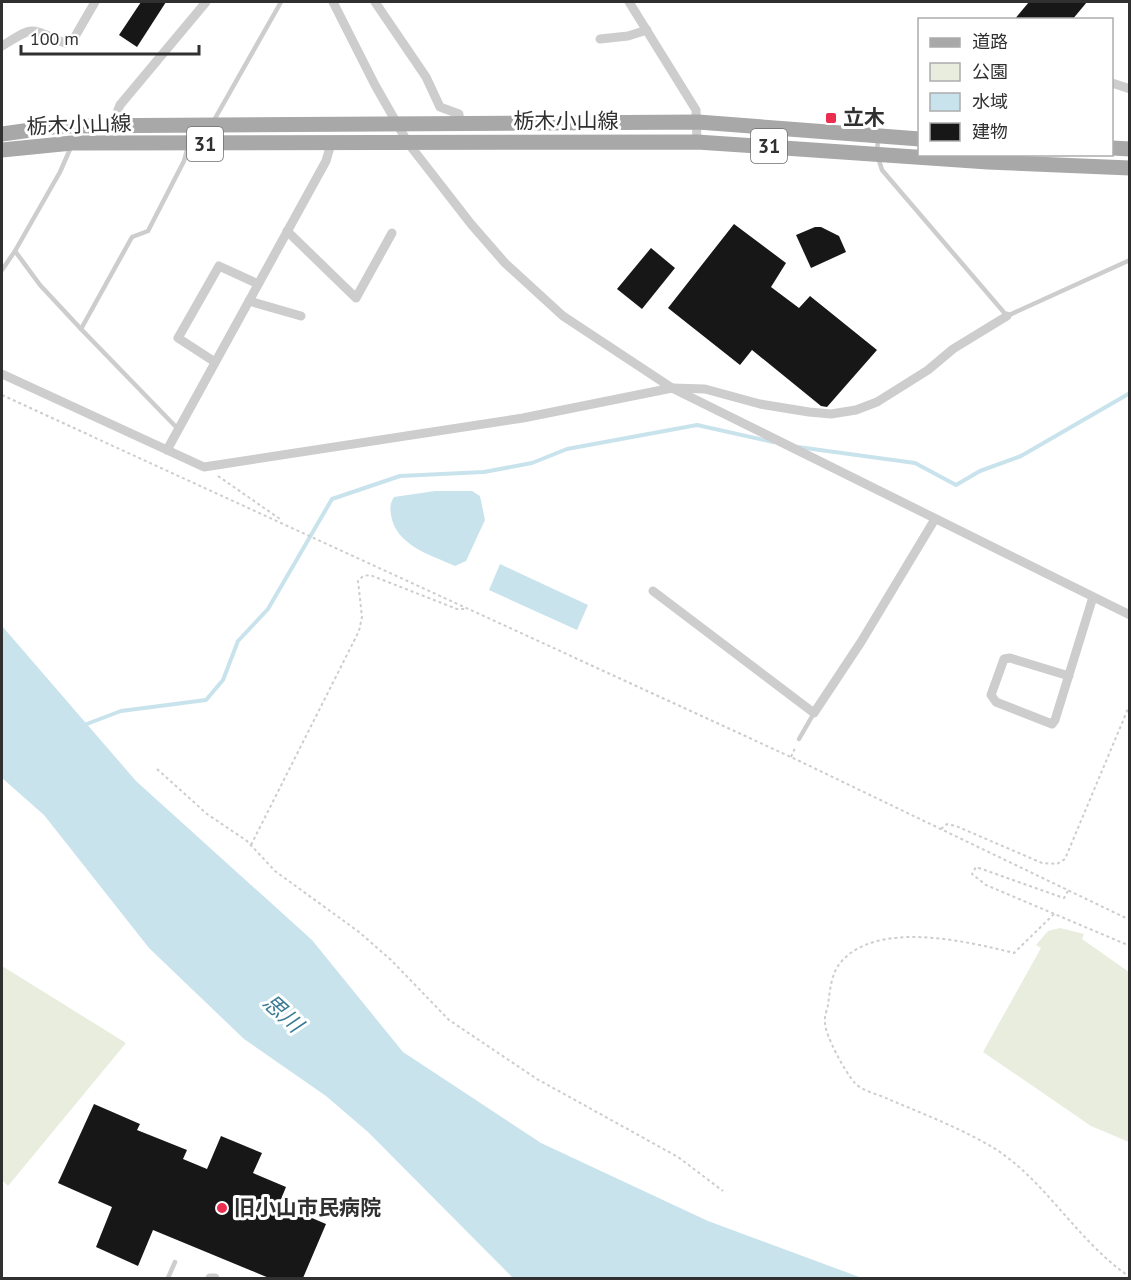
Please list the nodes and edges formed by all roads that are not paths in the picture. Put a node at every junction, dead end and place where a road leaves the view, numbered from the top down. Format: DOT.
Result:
graph roads {
  1 [pos="95,2"];
  2 [pos="206,2"];
  3 [pos="281,2"];
  4 [pos="333,2"];
  5 [pos="375,2"];
  6 [pos="629,2"];
  7 [pos="647,30"];
  8 [pos="600,39"];
  9 [pos="2,46"];
  10 [pos="1113,83"];
  11 [pos="1130,89"];
  12 [pos="698,122"];
  13 [pos="460,123"];
  14 [pos="212,124"];
  15 [pos="396,124"];
  16 [pos="112,125"];
  17 [pos="2,134"];
  18 [pos="878,136"];
  19 [pos="918,139"];
  20 [pos="697,142"];
  21 [pos="72,143"];
  22 [pos="408,143"];
  23 [pos="188,144"];
  24 [pos="332,144"];
  25 [pos="1113,148"];
  26 [pos="1130,148"];
  27 [pos="2,150"];
  28 [pos="877,154"];
  29 [pos="1130,168"];
  30 [pos="287,231"];
  31 [pos="392,233"];
  32 [pos="15,251"];
  33 [pos="1130,260"];
  34 [pos="2,270"];
  35 [pos="258,285"];
  36 [pos="249,301"];
  37 [pos="301,316"];
  38 [pos="1007,316"];
  39 [pos="81,330"];
  40 [pos="215,362"];
  41 [pos="2,374"];
  42 [pos="672,388"];
  43 [pos="178,429"];
  44 [pos="167,450"];
  45 [pos="935,519"];
  46 [pos="653,591"];
  47 [pos="1093,597"];
  48 [pos="1130,615"];
  49 [pos="1069,676"];
  50 [pos="814,713"];
  51 [pos="799,738"];
  52 [pos="175,1262"];
  53 [pos="168,1278"];
  54 [pos="210,1278"];
  55 [pos="215,1278"];
  1 -- 9 [label="street"];
  2 -- 16 [label="street"];
  3 -- 14 [label="lane"];
  4 -- 15 [label="street"];
  5 -- 13 [label="street"];
  6 -- 7 [label="street"];
  7 -- 8 [label="street"];
  7 -- 12 [label="street"];
  10 -- 11 [label="street"];
  12 -- 13 [label="main road, 栃木小山線 / 31"];
  12 -- 18 [label="main road, 栃木小山線 / 31"];
  12 -- 20 [label="street"];
  13 -- 15 [label="main road, 栃木小山線 / 31"];
  14 -- 15 [label="main road, 栃木小山線 / 31"];
  14 -- 16 [label="main road, 栃木小山線 / 31"];
  15 -- 22 [label="street"];
  16 -- 17 [label="main road, 栃木小山線 / 31"];
  18 -- 19 [label="main road, 栃木小山線 / 31"];
  18 -- 28 [label="lane"];
  20 -- 22 [label="main road, 栃木小山線 / 31"];
  20 -- 28 [label="main road, 栃木小山線 / 31"];
  21 -- 23 [label="main road, 栃木小山線 / 31"];
  21 -- 27 [label="main road, 栃木小山線 / 31"];
  21 -- 32 [label="lane"];
  22 -- 24 [label="main road, 栃木小山線 / 31"];
  22 -- 42 [label="street"];
  23 -- 24 [label="main road, 栃木小山線 / 31"];
  23 -- 39 [label="lane"];
  24 -- 30 [label="street"];
  25 -- 26 [label="main road"];
  28 -- 29 [label="main road, 栃木小山線 / 31"];
  28 -- 38 [label="lane"];
  30 -- 31 [label="street"];
  30 -- 35 [label="street"];
  32 -- 34 [label="lane"];
  32 -- 39 [label="lane"];
  33 -- 38 [label="lane"];
  35 -- 36 [label="street"];
  35 -- 40 [label="street"];
  36 -- 37 [label="street"];
  36 -- 40 [label="street"];
  38 -- 42 [label="street"];
  39 -- 43 [label="lane"];
  40 -- 43 [label="street"];
  41 -- 44 [label="street"];
  42 -- 44 [label="street"];
  42 -- 45 [label="street"];
  43 -- 44 [label="street"];
  45 -- 47 [label="street"];
  45 -- 50 [label="street"];
  46 -- 50 [label="street"];
  47 -- 48 [label="street"];
  47 -- 49 [label="street"];
  49 -- 49 [label="street"];
  50 -- 51 [label="lane"];
  52 -- 53 [label="lane"];
  54 -- 55 [label="street"];
}
